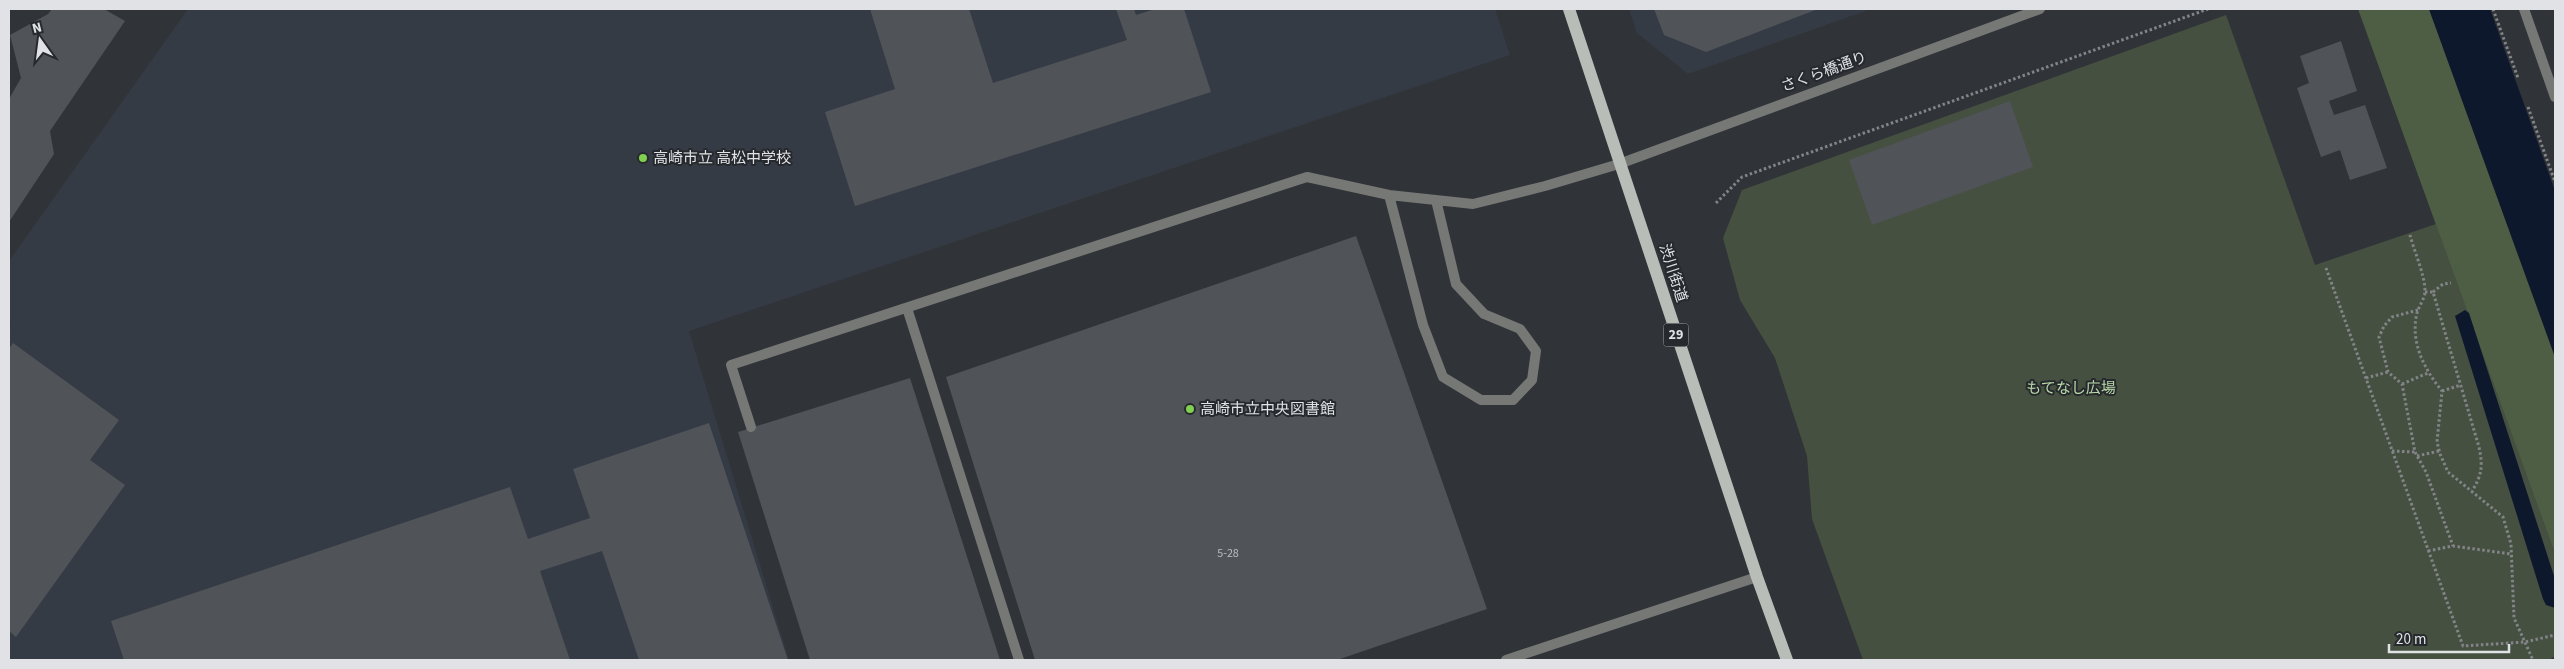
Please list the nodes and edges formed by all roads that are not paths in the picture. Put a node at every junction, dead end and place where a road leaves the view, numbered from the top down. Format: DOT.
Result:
graph roads {
  1 [pos="1569,9"];
  2 [pos="2040,9"];
  3 [pos="2524,9"];
  4 [pos="2555,97"];
  5 [pos="1619,164"];
  6 [pos="1389,195"];
  7 [pos="1436,200"];
  8 [pos="907,308"];
  9 [pos="751,427"];
  10 [pos="1757,577"];
  11 [pos="1019,660"];
  12 [pos="1506,660"];
  13 [pos="1787,660"];
  1 -- 5 [label="main road, 渋川街道 / 29"];
  2 -- 5 [label="street, さくら橋通り"];
  3 -- 4 [label="street"];
  5 -- 7 [label="street, さくら橋通り"];
  5 -- 10 [label="main road, 渋川街道 / 29"];
  6 -- 7 [label="street, さくら橋通り"];
  6 -- 7 [label="street"];
  6 -- 8 [label="street, さくら橋通り"];
  8 -- 9 [label="street, さくら橋通り"];
  8 -- 11 [label="street"];
  10 -- 12 [label="street"];
  10 -- 13 [label="main road, 渋川街道 / 29"];
}
